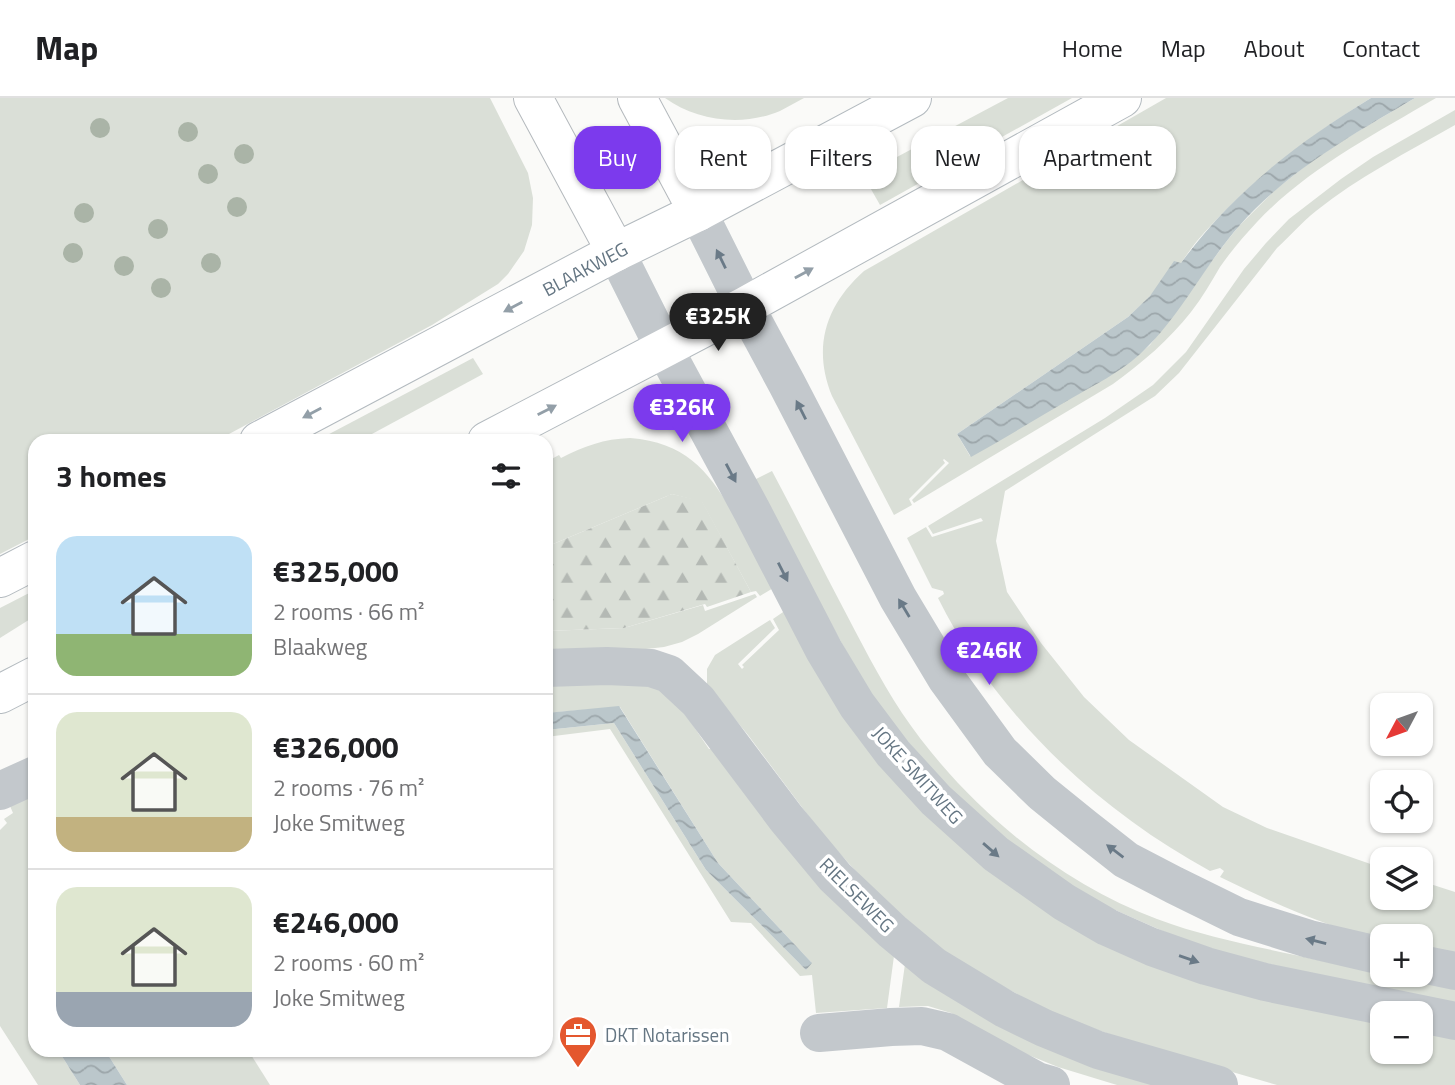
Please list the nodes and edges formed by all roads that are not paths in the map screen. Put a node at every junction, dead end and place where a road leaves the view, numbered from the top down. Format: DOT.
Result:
graph roads {
  1 [pos="534,98"];
  2 [pos="637,98"];
  3 [pos="912,98"];
  4 [pos="1122,98"];
  5 [pos="698,212"];
  6 [pos="616,252"];
  7 [pos="745,306"];
  8 [pos="664,348"];
  9 [pos="272,434"];
  10 [pos="499,434"];
  11 [pos="28,564"];
  12 [pos="0,578"];
  13 [pos="553,668"];
  14 [pos="28,680"];
  15 [pos="0,694"];
  16 [pos="28,778"];
  17 [pos="0,791"];
  18 [pos="1370,953"];
  19 [pos="1433,966"];
  20 [pos="1455,971"];
  21 [pos="1455,1021"];
  22 [pos="819,1033"];
  23 [pos="1051,1085"];
  24 [pos="1219,1085"];
  1 -- 6 [label="main road"];
  2 -- 5 [label="main road"];
  3 -- 5 [label="main road, BLAAKWEG"];
  7 -- 4 [label="main road, one-way"];
  5 -- 6 [label="main road, BLAAKWEG"];
  7 -- 5 [label="street, one-way"];
  6 -- 8 [label="street, JOKE SMITWEG"];
  6 -- 9 [label="main road, BLAAKWEG, one-way"];
  7 -- 8 [label="main road"];
  18 -- 7 [label="street, one-way"];
  10 -- 8 [label="main road, one-way"];
  8 -- 21 [label="street, JOKE SMITWEG, one-way"];
  11 -- 12 [label="main road"];
  13 -- 24 [label="street, RIELSEWEG"];
  14 -- 15 [label="main road"];
  16 -- 17 [label="street"];
  19 -- 20 [label="street"];
  22 -- 23 [label="street"];
}
